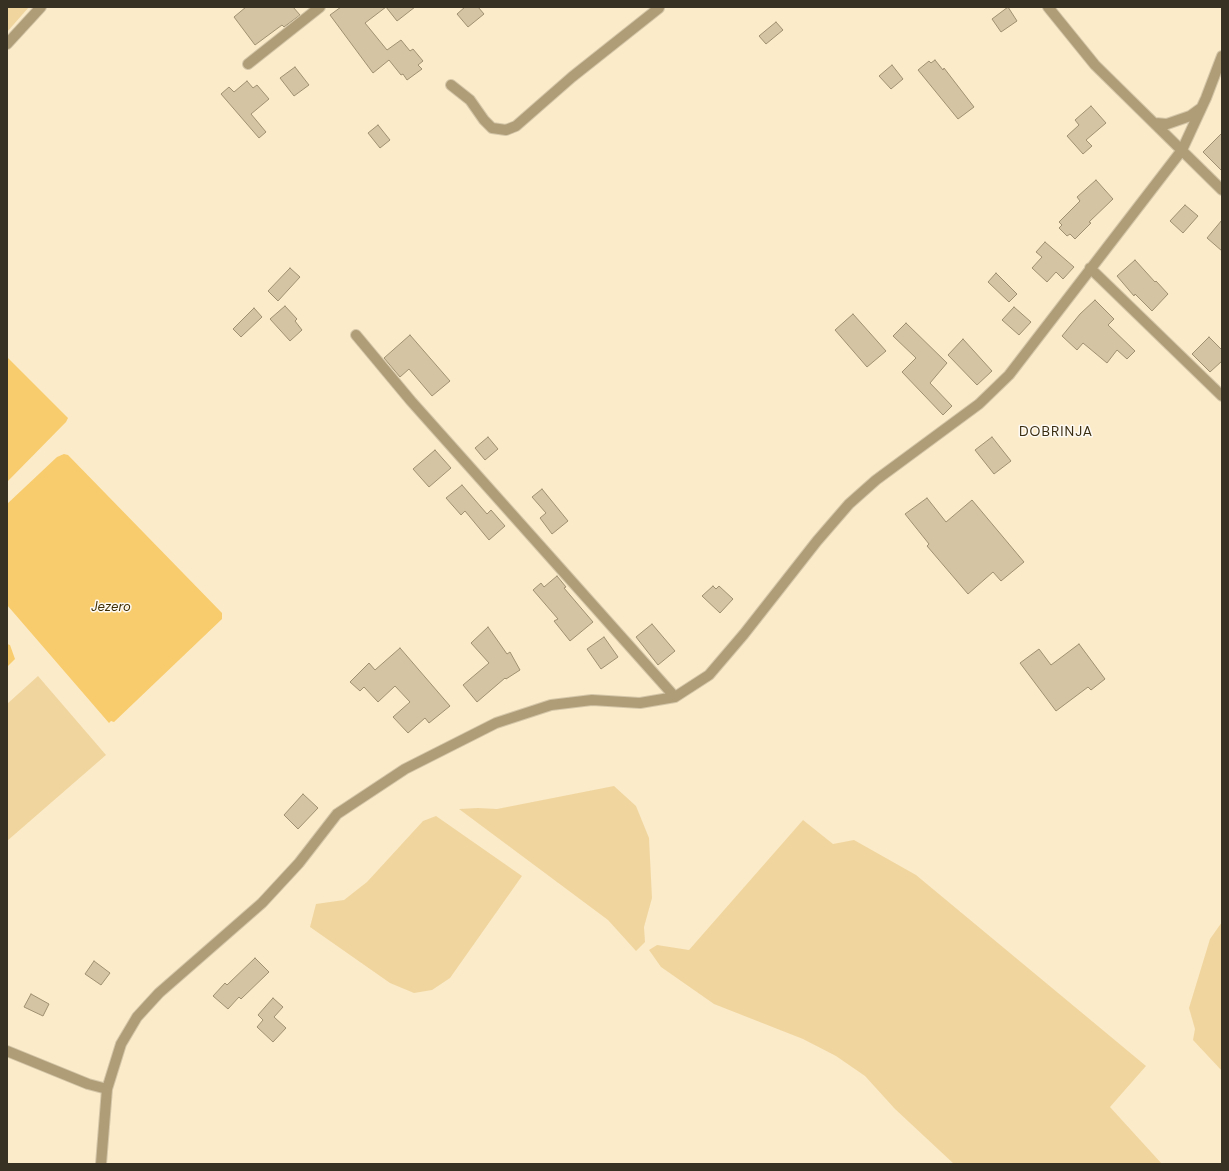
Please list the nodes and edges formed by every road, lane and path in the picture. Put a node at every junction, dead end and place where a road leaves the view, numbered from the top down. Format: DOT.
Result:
graph roads {
  1 [pos="41,7"];
  2 [pos="320,7"];
  3 [pos="659,7"];
  4 [pos="1048,7"];
  5 [pos="7,44"];
  6 [pos="1222,56"];
  7 [pos="248,64"];
  8 [pos="451,85"];
  9 [pos="1202,107"];
  10 [pos="1155,123"];
  11 [pos="1182,150"];
  12 [pos="1222,190"];
  13 [pos="1090,268"];
  14 [pos="356,335"];
  15 [pos="1222,396"];
  16 [pos="675,697"];
  17 [pos="7,1051"];
  18 [pos="107,1089"];
  19 [pos="101,1164"];
  1 -- 5 [label="street"];
  2 -- 7 [label="street"];
  3 -- 8 [label="street"];
  4 -- 10 [label="street"];
  6 -- 9 [label="street"];
  9 -- 10 [label="street"];
  9 -- 11 [label="street"];
  10 -- 11 [label="street"];
  11 -- 12 [label="street"];
  11 -- 13 [label="street"];
  13 -- 15 [label="street"];
  13 -- 16 [label="street"];
  14 -- 16 [label="street"];
  16 -- 18 [label="street"];
  17 -- 18 [label="street"];
  18 -- 19 [label="street"];
}
